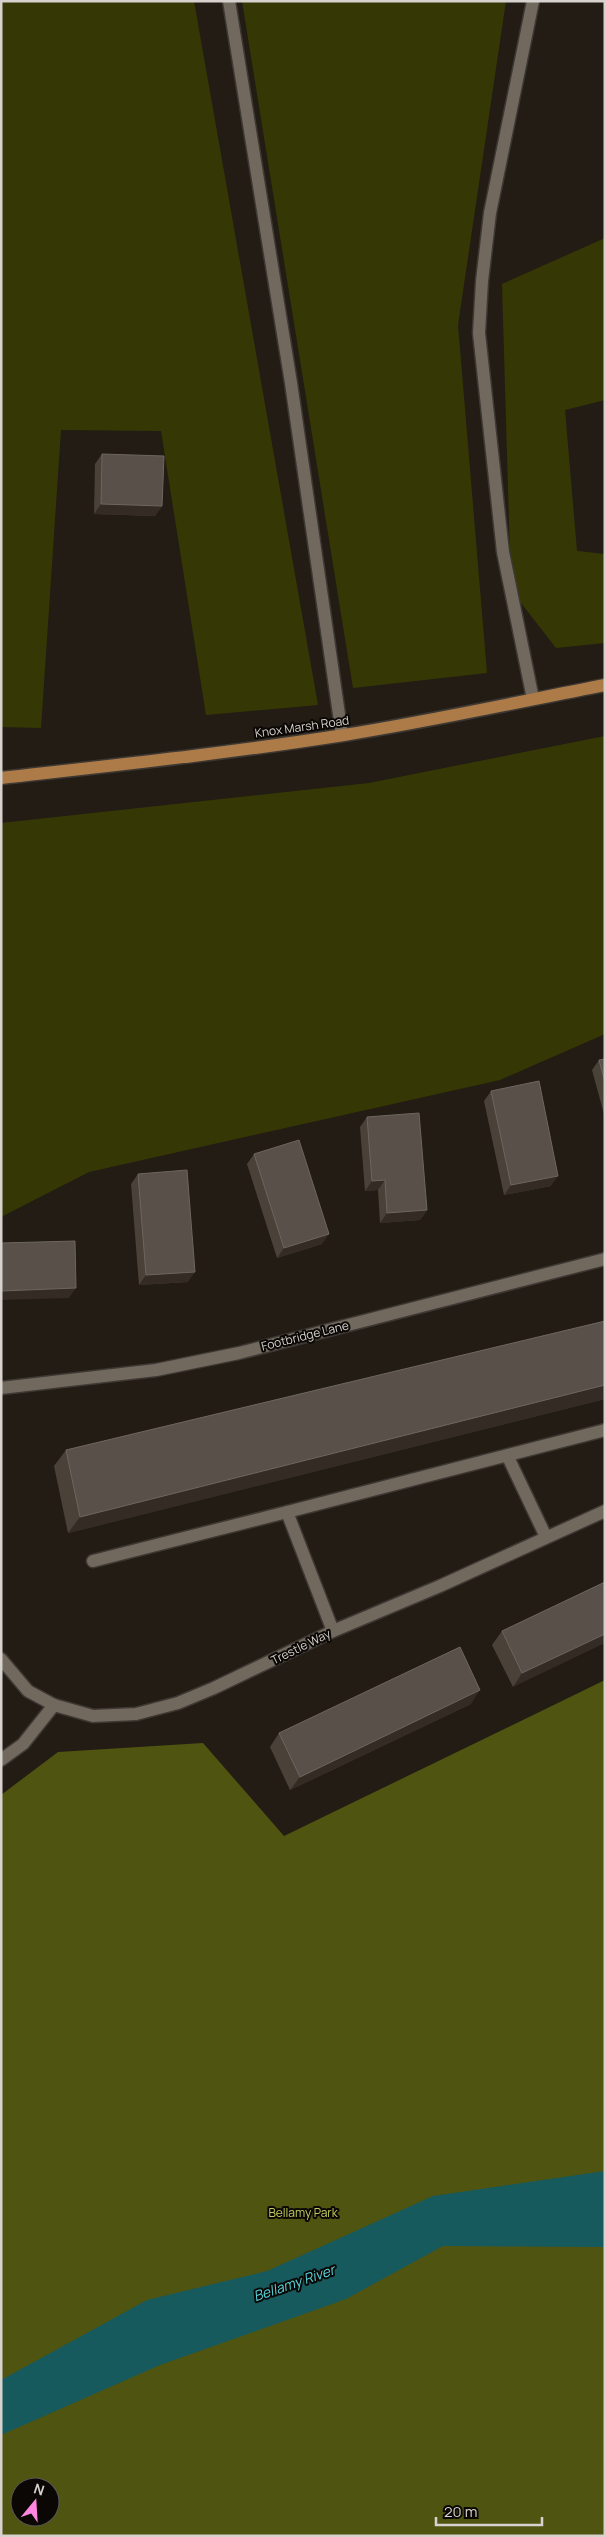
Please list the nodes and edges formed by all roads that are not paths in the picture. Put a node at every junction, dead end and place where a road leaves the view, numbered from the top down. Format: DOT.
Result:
graph roads {
  1 [pos="229,1"];
  2 [pos="533,1"];
  3 [pos="605,685"];
  4 [pos="533,699"];
  5 [pos="342,735"];
  6 [pos="1,778"];
  7 [pos="605,1259"];
  8 [pos="1,1388"];
  9 [pos="605,1430"];
  10 [pos="508,1457"];
  11 [pos="605,1511"];
  12 [pos="287,1512"];
  13 [pos="546,1538"];
  14 [pos="93,1561"];
  15 [pos="333,1631"];
  16 [pos="1,1659"];
  17 [pos="54,1705"];
  18 [pos="1,1760"];
  1 -- 5 [label="street"];
  2 -- 4 [label="street"];
  3 -- 4 [label="main road, Knox Marsh Road"];
  4 -- 5 [label="main road, Knox Marsh Road"];
  5 -- 6 [label="main road, Knox Marsh Road"];
  7 -- 8 [label="street, Footbridge Lane"];
  9 -- 10 [label="street"];
  10 -- 12 [label="street"];
  10 -- 13 [label="street"];
  11 -- 13 [label="street, Trestle Way"];
  12 -- 14 [label="street"];
  12 -- 15 [label="street"];
  13 -- 15 [label="street, Trestle Way"];
  15 -- 17 [label="street, Trestle Way"];
  16 -- 17 [label="street, Trestle Way"];
  17 -- 18 [label="street"];
}
